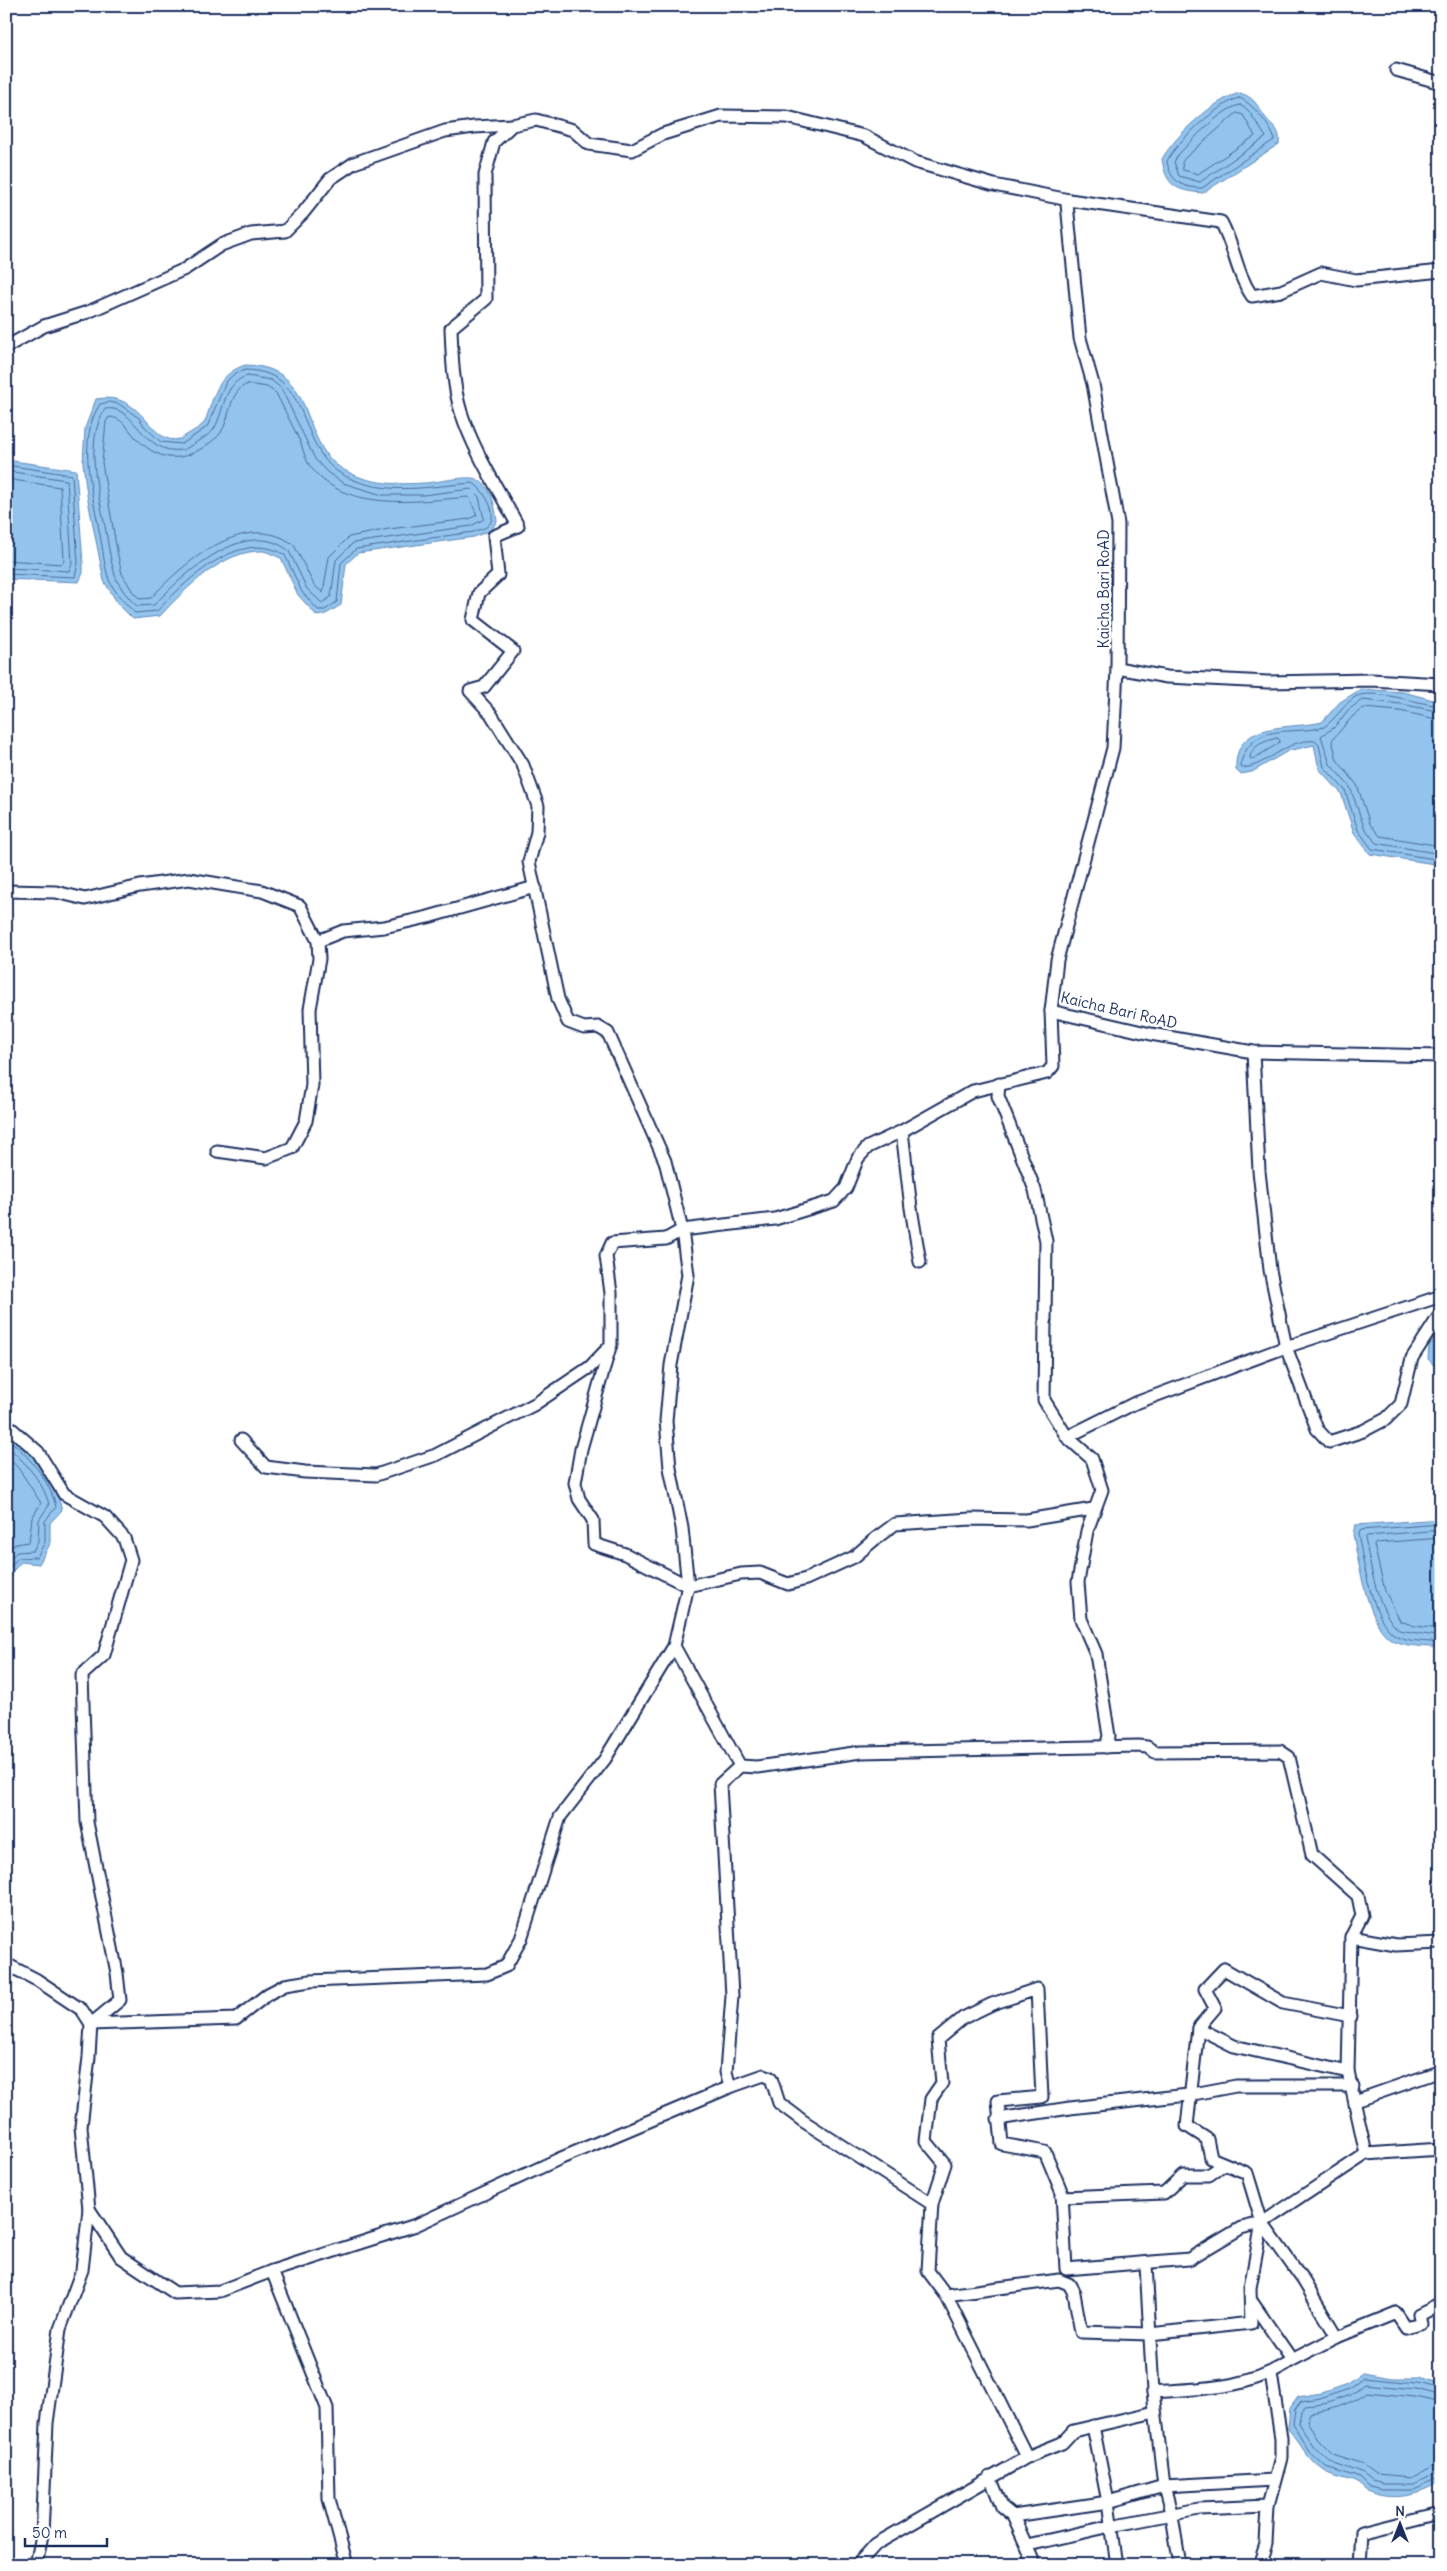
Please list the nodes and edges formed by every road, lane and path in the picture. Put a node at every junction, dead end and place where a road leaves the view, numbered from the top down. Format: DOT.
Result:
graph roads {
  1 [pos="1396,70"];
  2 [pos="1441,83"];
  3 [pos="512,125"];
  4 [pos="1069,200"];
  5 [pos="1441,270"];
  6 [pos="6,347"];
  7 [pos="1117,668"];
  8 [pos="1441,684"];
  9 [pos="535,887"];
  10 [pos="6,891"];
  11 [pos="318,941"];
  12 [pos="1051,1011"];
  13 [pos="1253,1052"];
  14 [pos="1441,1056"];
  15 [pos="998,1084"];
  16 [pos="902,1131"];
  17 [pos="218,1151"];
  18 [pos="682,1230"];
  19 [pos="920,1262"];
  20 [pos="1441,1296"];
  21 [pos="1441,1313"];
  22 [pos="611,1345"];
  23 [pos="1286,1347"];
  24 [pos="6,1424"];
  25 [pos="1067,1437"];
  26 [pos="241,1440"];
  27 [pos="1093,1509"];
  28 [pos="688,1586"];
  29 [pos="674,1646"];
  30 [pos="1106,1746"];
  31 [pos="740,1766"];
  32 [pos="1351,1937"];
  33 [pos="1441,1943"];
  34 [pos="6,1964"];
  35 [pos="1350,2016"];
  36 [pos="91,2024"];
  37 [pos="1198,2028"];
  38 [pos="1441,2071"];
  39 [pos="1348,2072"];
  40 [pos="1353,2086"];
  41 [pos="730,2087"];
  42 [pos="1188,2095"];
  43 [pos="1356,2101"];
  44 [pos="998,2120"];
  45 [pos="1441,2149"];
  46 [pos="1366,2154"];
  47 [pos="1224,2164"];
  48 [pos="1062,2196"];
  49 [pos="932,2204"];
  50 [pos="89,2209"];
  51 [pos="1262,2223"];
  52 [pos="1146,2264"];
  53 [pos="1066,2269"];
  54 [pos="272,2270"];
  55 [pos="1059,2280"];
  56 [pos="946,2294"];
  57 [pos="1252,2302"];
  58 [pos="1441,2304"];
  59 [pos="1150,2334"];
  60 [pos="1337,2337"];
  61 [pos="1292,2360"];
  62 [pos="1271,2374"];
  63 [pos="1153,2392"];
  64 [pos="1155,2412"];
  65 [pos="1094,2426"];
  66 [pos="1027,2457"];
  67 [pos="990,2477"];
  68 [pos="1274,2480"];
  69 [pos="1164,2486"];
  70 [pos="1108,2502"];
  71 [pos="1268,2506"];
  72 [pos="1441,2512"];
  73 [pos="1013,2516"];
  74 [pos="1172,2516"];
  75 [pos="1111,2526"];
  76 [pos="1027,2545"];
  77 [pos="36,2565"];
  78 [pos="347,2565"];
  79 [pos="856,2565"];
  80 [pos="1035,2565"];
  81 [pos="1117,2565"];
  82 [pos="1180,2565"];
  83 [pos="1259,2565"];
  84 [pos="1360,2565"];
  1 -- 2 [label="street"];
  3 -- 4 [label="street"];
  3 -- 6 [label="street"];
  3 -- 9 [label="street"];
  4 -- 5 [label="street"];
  4 -- 7 [label="street, Kaicha Bari RoAD"];
  7 -- 8 [label="street"];
  7 -- 12 [label="street, Kaicha Bari RoAD"];
  9 -- 11 [label="street"];
  9 -- 18 [label="street"];
  10 -- 11 [label="street"];
  11 -- 17 [label="street"];
  12 -- 13 [label="street, Kaicha Bari RoAD"];
  12 -- 15 [label="street"];
  13 -- 14 [label="street, Kaicha Bari RoAD"];
  13 -- 23 [label="street"];
  15 -- 16 [label="street"];
  15 -- 25 [label="street"];
  16 -- 18 [label="street"];
  16 -- 19 [label="street"];
  18 -- 22 [label="street"];
  18 -- 28 [label="street"];
  20 -- 23 [label="street"];
  21 -- 23 [label="street"];
  22 -- 26 [label="street"];
  22 -- 28 [label="street"];
  23 -- 25 [label="street"];
  24 -- 36 [label="street"];
  25 -- 27 [label="street"];
  27 -- 28 [label="street"];
  27 -- 30 [label="street"];
  28 -- 29 [label="street"];
  29 -- 31 [label="street"];
  29 -- 36 [label="street"];
  30 -- 31 [label="street"];
  30 -- 32 [label="street"];
  31 -- 41 [label="street"];
  32 -- 33 [label="street"];
  32 -- 35 [label="street"];
  34 -- 36 [label="street"];
  35 -- 37 [label="street"];
  35 -- 39 [label="street"];
  36 -- 50 [label="street"];
  37 -- 39 [label="street"];
  37 -- 42 [label="street"];
  38 -- 43 [label="street"];
  39 -- 40 [label="street"];
  40 -- 42 [label="street"];
  40 -- 43 [label="street"];
  41 -- 49 [label="street"];
  41 -- 54 [label="street"];
  42 -- 44 [label="street"];
  42 -- 47 [label="street"];
  43 -- 46 [label="street"];
  44 -- 48 [label="street"];
  44 -- 49 [label="street"];
  45 -- 46 [label="street"];
  46 -- 51 [label="street"];
  47 -- 48 [label="street"];
  47 -- 51 [label="street"];
  48 -- 53 [label="street"];
  49 -- 56 [label="street"];
  50 -- 54 [label="street"];
  50 -- 77 [label="street"];
  51 -- 52 [label="street"];
  51 -- 57 [label="street"];
  51 -- 60 [label="street"];
  52 -- 53 [label="street"];
  52 -- 59 [label="street"];
  53 -- 55 [label="street"];
  54 -- 78 [label="street"];
  55 -- 56 [label="street"];
  55 -- 59 [label="street"];
  56 -- 66 [label="street"];
  57 -- 59 [label="street"];
  57 -- 61 [label="street"];
  58 -- 60 [label="street"];
  59 -- 63 [label="street"];
  60 -- 61 [label="street"];
  61 -- 62 [label="street"];
  62 -- 63 [label="street"];
  62 -- 68 [label="street"];
  63 -- 64 [label="street"];
  64 -- 65 [label="street"];
  64 -- 69 [label="street"];
  65 -- 66 [label="street"];
  65 -- 70 [label="street"];
  66 -- 67 [label="street"];
  67 -- 73 [label="street"];
  67 -- 79 [label="street"];
  68 -- 69 [label="street"];
  68 -- 71 [label="street"];
  69 -- 70 [label="street"];
  69 -- 74 [label="street"];
  70 -- 73 [label="street"];
  70 -- 75 [label="street"];
  71 -- 74 [label="street"];
  71 -- 83 [label="street"];
  72 -- 84 [label="street"];
  73 -- 76 [label="street"];
  74 -- 75 [label="street"];
  74 -- 82 [label="street"];
  75 -- 76 [label="street"];
  75 -- 81 [label="street"];
  76 -- 80 [label="street"];
}
